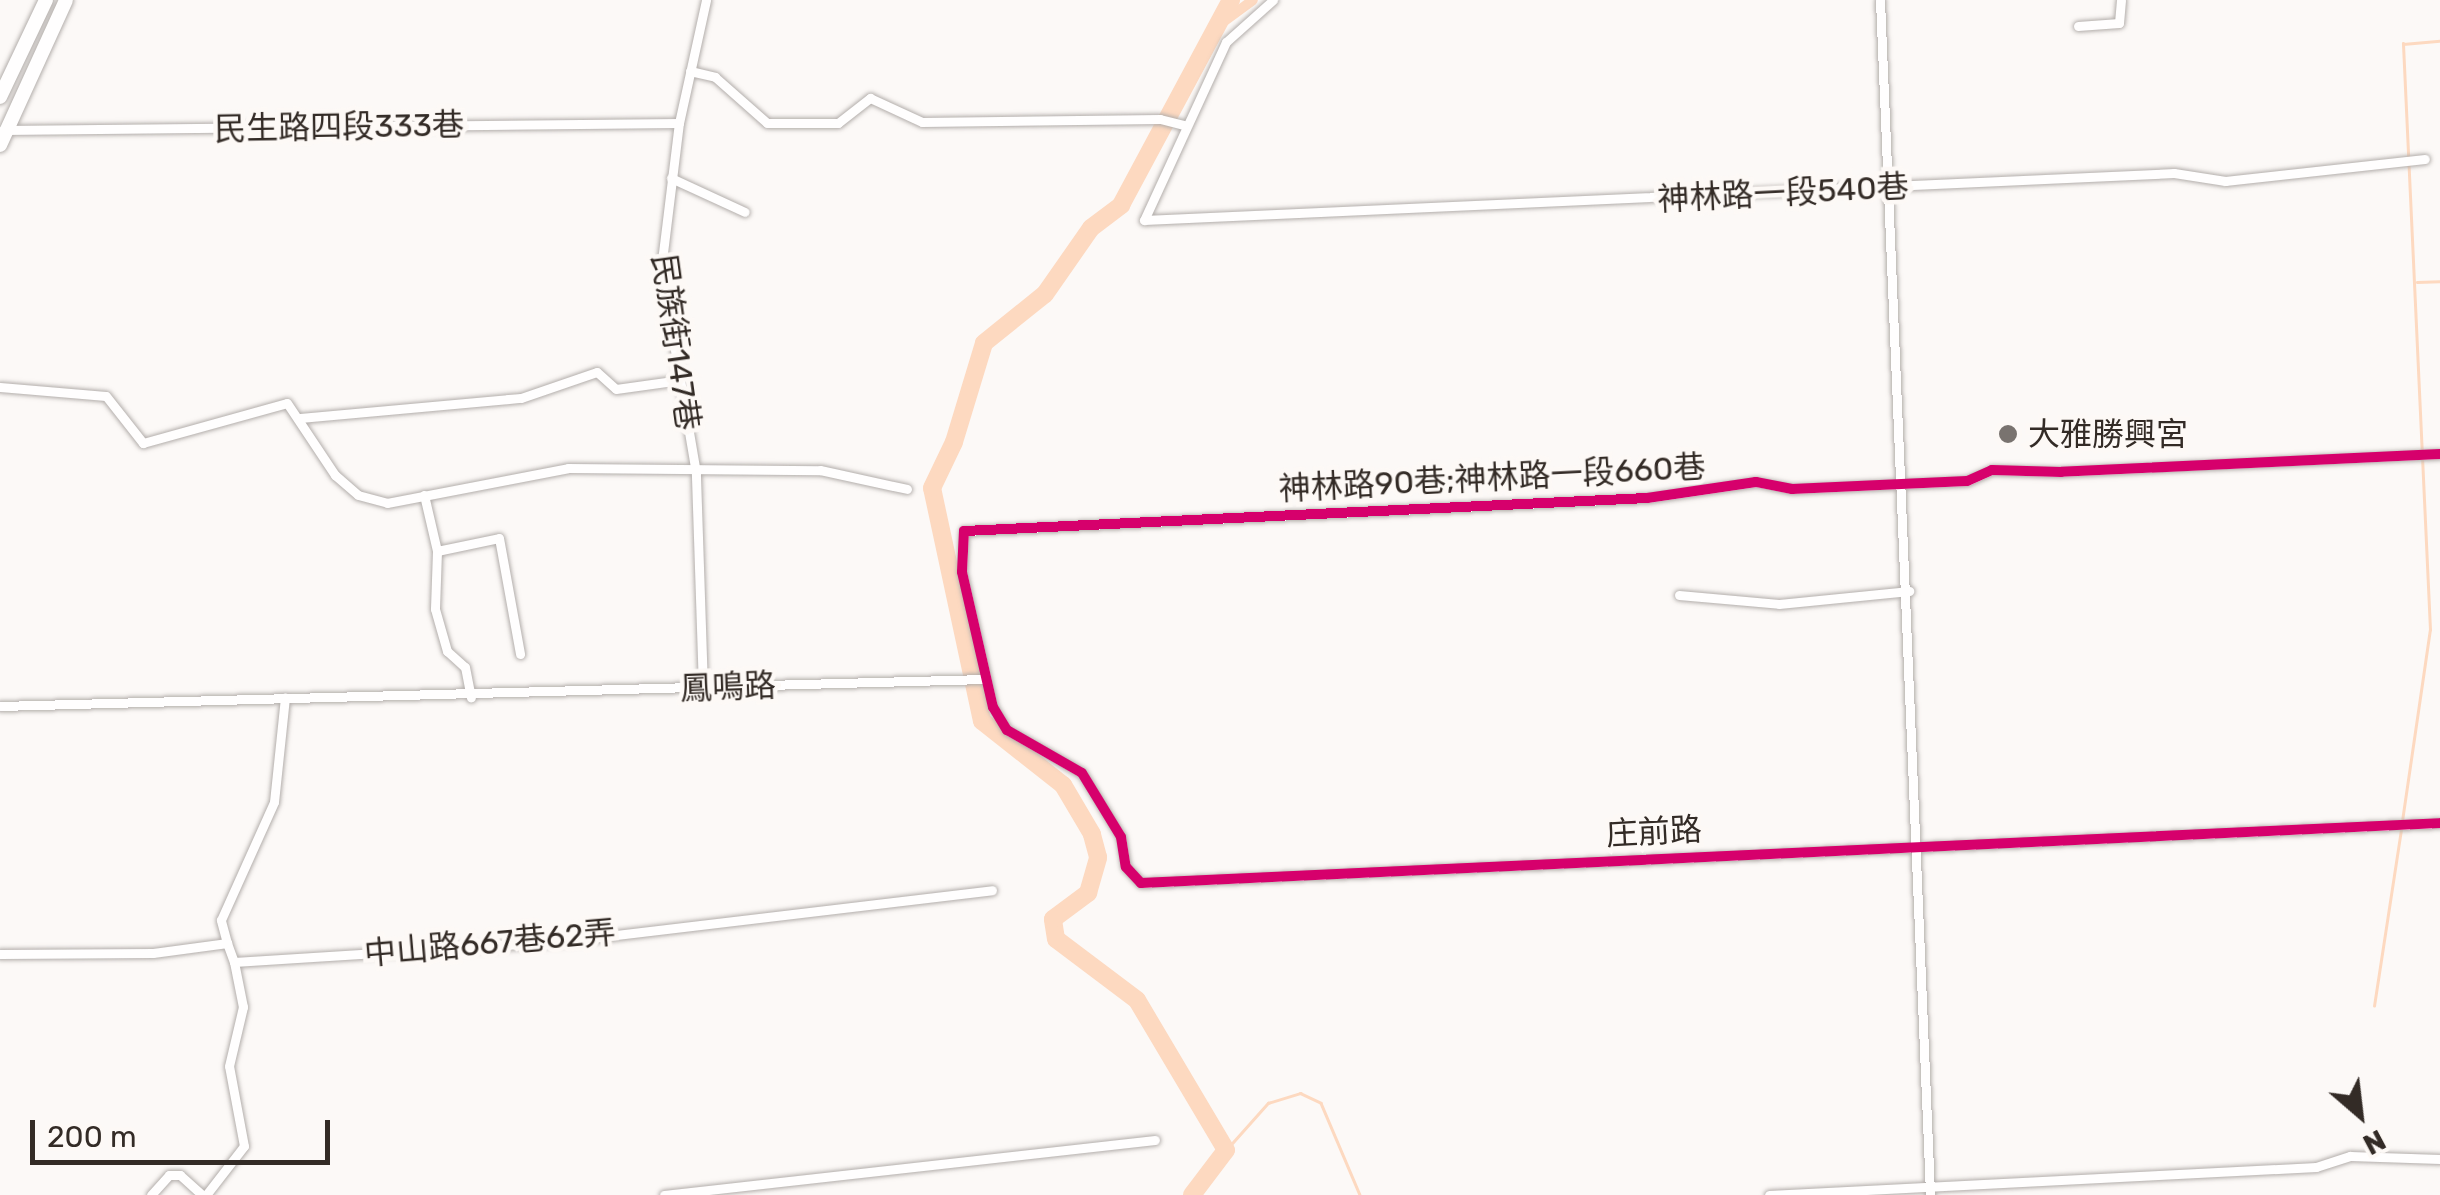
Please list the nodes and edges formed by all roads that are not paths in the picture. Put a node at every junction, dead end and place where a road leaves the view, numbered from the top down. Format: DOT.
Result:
graph roads {
  1 [pos="46,0"];
  2 [pos="66,0"];
  3 [pos="706,0"];
  4 [pos="1273,0"];
  5 [pos="1880,0"];
  6 [pos="2121,0"];
  7 [pos="2078,26"];
  8 [pos="690,71"];
  9 [pos="0,97"];
  10 [pos="679,123"];
  11 [pos="1184,125"];
  12 [pos="4,130"];
  13 [pos="0,146"];
  14 [pos="2425,159"];
  15 [pos="671,178"];
  16 [pos="1889,186"];
  17 [pos="745,212"];
  18 [pos="680,380"];
  19 [pos="0,387"];
  20 [pos="300,418"];
  21 [pos="2440,454"];
  22 [pos="696,473"];
  23 [pos="1903,483"];
  24 [pos="907,488"];
  25 [pos="424,494"];
  26 [pos="437,551"];
  27 [pos="1909,591"];
  28 [pos="1679,595"];
  29 [pos="520,654"];
  30 [pos="985,679"];
  31 [pos="703,688"];
  32 [pos="471,697"];
  33 [pos="286,698"];
  34 [pos="0,706"];
  35 [pos="2440,823"];
  36 [pos="1911,844"];
  37 [pos="992,890"];
  38 [pos="226,943"];
  39 [pos="0,954"];
  40 [pos="234,962"];
  41 [pos="1155,1140"];
  42 [pos="2440,1160"];
  43 [pos="1930,1191"];
  44 [pos="151,1195"];
  45 [pos="204,1195"];
  46 [pos="664,1195"];
  47 [pos="1769,1195"];
  1 -- 9 [label="main road"];
  2 -- 12 [label="main road"];
  3 -- 8 [label="street, 民族街147巷"];
  4 -- 11 [label="street"];
  5 -- 16 [label="street"];
  6 -- 7 [label="street"];
  8 -- 10 [label="street, 民族街147巷"];
  8 -- 11 [label="street"];
  10 -- 12 [label="street, 民生路四段333巷"];
  10 -- 15 [label="street, 民族街147巷"];
  11 -- 16 [label="street, 神林路一段540巷"];
  12 -- 13 [label="main road"];
  14 -- 16 [label="street, 神林路一段540巷"];
  15 -- 17 [label="street"];
  15 -- 18 [label="street, 民族街147巷"];
  16 -- 23 [label="street"];
  18 -- 20 [label="street"];
  18 -- 22 [label="street, 民族街147巷"];
  19 -- 20 [label="street"];
  20 -- 25 [label="street"];
  21 -- 23 [label="street, 神林路90巷;神林路一段660巷"];
  22 -- 24 [label="street"];
  22 -- 25 [label="street"];
  22 -- 31 [label="street, 民族街147巷"];
  23 -- 27 [label="street"];
  23 -- 30 [label="street, 神林路90巷;神林路一段660巷"];
  25 -- 26 [label="street"];
  26 -- 29 [label="street"];
  26 -- 32 [label="street"];
  27 -- 28 [label="street"];
  27 -- 36 [label="street"];
  30 -- 31 [label="street, 鳳鳴路"];
  30 -- 36 [label="street, 庄前路"];
  31 -- 32 [label="street, 鳳鳴路"];
  32 -- 33 [label="street, 鳳鳴路"];
  33 -- 34 [label="street, 鳳鳴路"];
  33 -- 38 [label="street"];
  35 -- 36 [label="street, 庄前路"];
  36 -- 43 [label="street"];
  37 -- 40 [label="street, 中山路667巷62弄"];
  38 -- 39 [label="street"];
  38 -- 40 [label="street"];
  40 -- 45 [label="street"];
  41 -- 46 [label="street"];
  42 -- 43 [label="street"];
  43 -- 47 [label="street"];
  44 -- 45 [label="street"];
}
